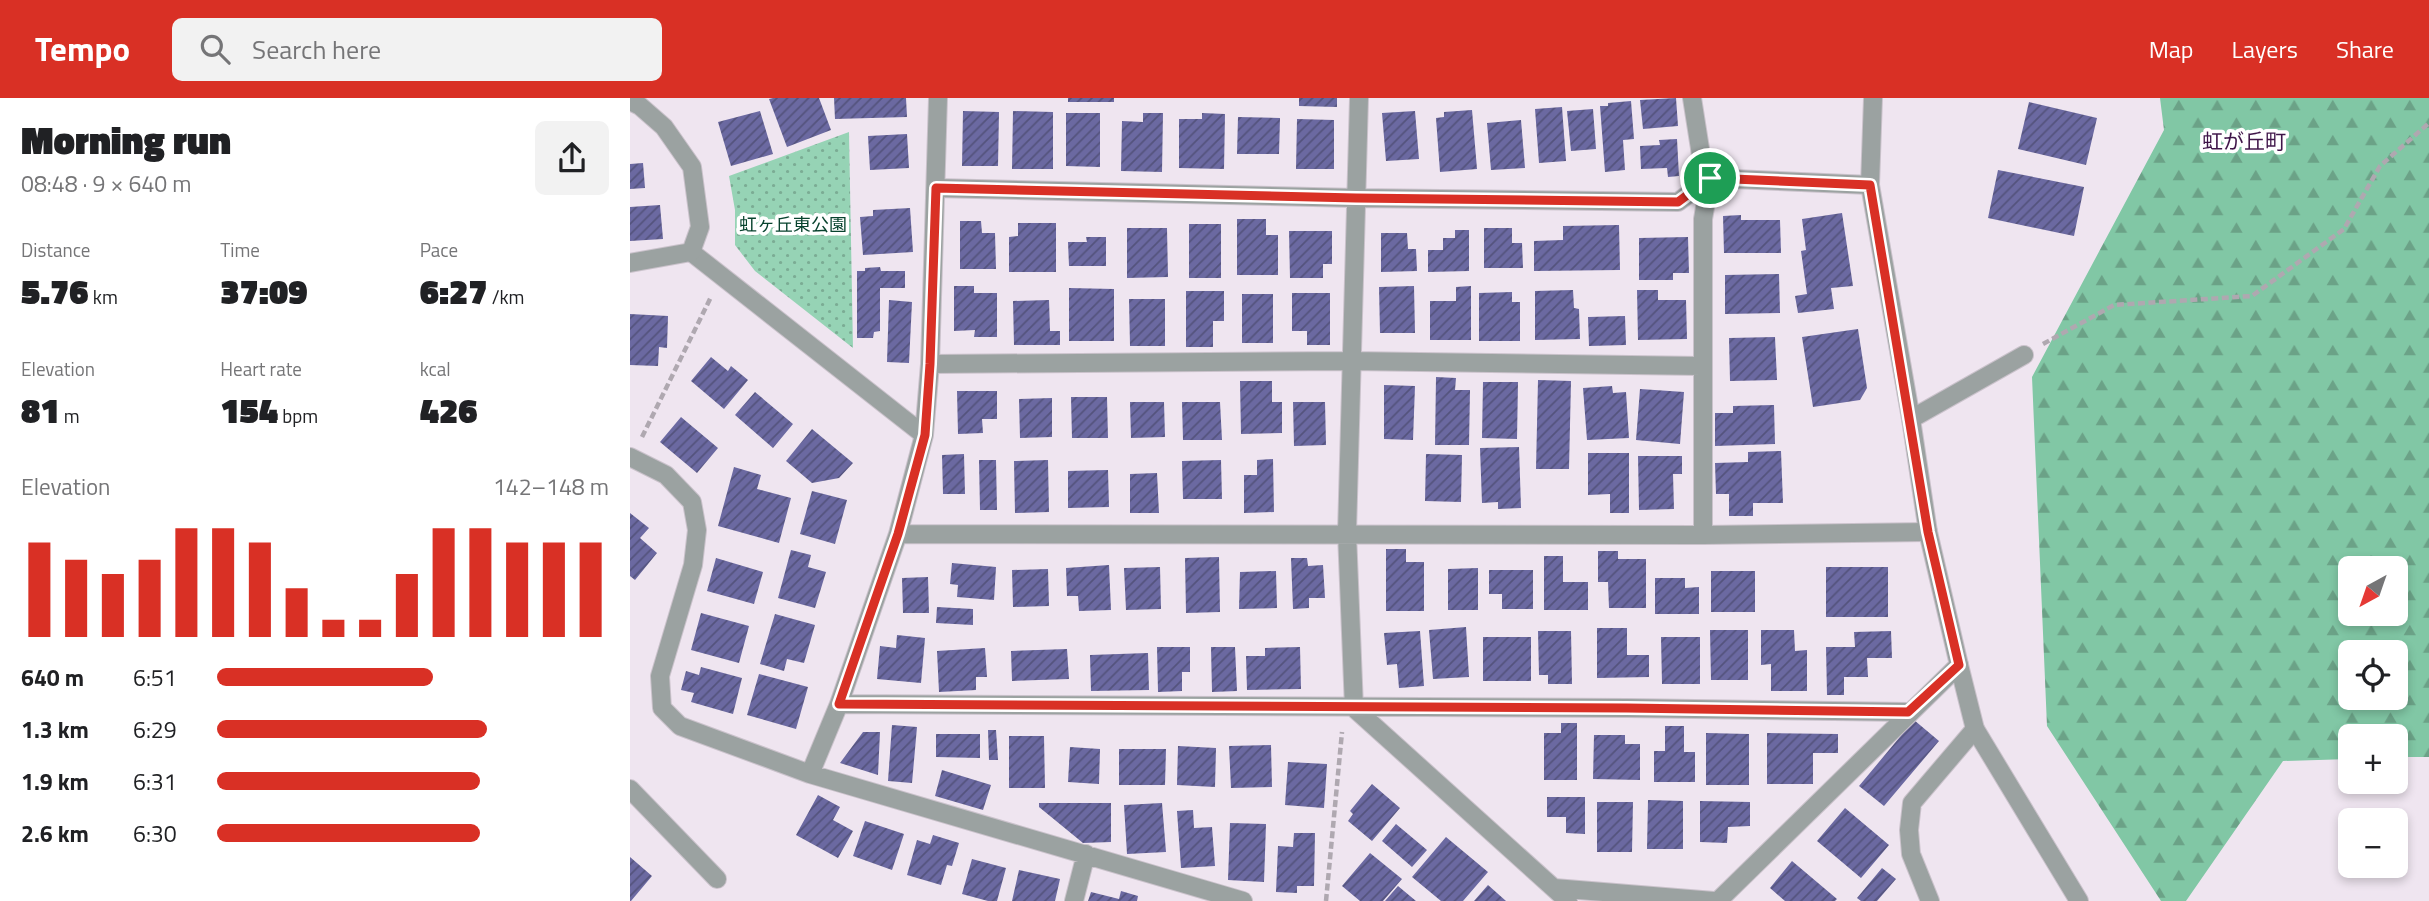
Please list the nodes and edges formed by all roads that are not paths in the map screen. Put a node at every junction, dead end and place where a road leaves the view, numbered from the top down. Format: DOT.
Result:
graph roads {
  1 [pos="938,98"];
  2 [pos="1359,98"];
  3 [pos="1692,98"];
  4 [pos="1872,98"];
  5 [pos="630,101"];
  6 [pos="1710,178"];
  7 [pos="1870,185"];
  8 [pos="936,188"];
  9 [pos="1356,198"];
  10 [pos="691,252"];
  11 [pos="630,263"];
  12 [pos="2024,355"];
  13 [pos="1350,361"];
  14 [pos="930,364"];
  15 [pos="1701,366"];
  16 [pos="1911,419"];
  17 [pos="925,435"];
  18 [pos="631,457"];
  19 [pos="1928,532"];
  20 [pos="1347,533"];
  21 [pos="898,534"];
  22 [pos="1703,535"];
  23 [pos="1959,665"];
  24 [pos="839,704"];
  25 [pos="1354,708"];
  26 [pos="1908,712"];
  27 [pos="1975,729"];
  28 [pos="810,774"];
  29 [pos="630,789"];
  30 [pos="1086,854"];
  31 [pos="717,879"];
  32 [pos="1554,888"];
  33 [pos="1074,901"];
  34 [pos="1243,901"];
  35 [pos="1568,901"];
  36 [pos="1716,901"];
  37 [pos="1930,901"];
  38 [pos="2079,901"];
  1 -- 8 [label="street"];
  2 -- 9 [label="street"];
  3 -- 6 [label="street"];
  4 -- 7 [label="street"];
  5 -- 10 [label="street"];
  6 -- 7 [label="street"];
  6 -- 9 [label="street"];
  6 -- 15 [label="street"];
  7 -- 16 [label="street"];
  8 -- 9 [label="street"];
  8 -- 14 [label="street"];
  9 -- 13 [label="street"];
  10 -- 11 [label="street"];
  10 -- 17 [label="street"];
  12 -- 16 [label="street"];
  13 -- 14 [label="street"];
  13 -- 15 [label="street"];
  13 -- 20 [label="street"];
  14 -- 17 [label="street"];
  15 -- 22 [label="street"];
  16 -- 19 [label="street"];
  17 -- 21 [label="street"];
  18 -- 28 [label="street"];
  19 -- 22 [label="street"];
  19 -- 23 [label="street"];
  20 -- 21 [label="street"];
  20 -- 22 [label="street"];
  20 -- 25 [label="street"];
  21 -- 24 [label="street"];
  23 -- 26 [label="street"];
  23 -- 27 [label="street"];
  24 -- 25 [label="street"];
  24 -- 28 [label="street"];
  25 -- 26 [label="street"];
  25 -- 32 [label="street"];
  26 -- 36 [label="street"];
  27 -- 37 [label="street"];
  27 -- 38 [label="street"];
  28 -- 30 [label="street"];
  29 -- 31 [label="street"];
  30 -- 33 [label="street"];
  30 -- 34 [label="street"];
  32 -- 35 [label="street"];
  32 -- 36 [label="street"];
}
